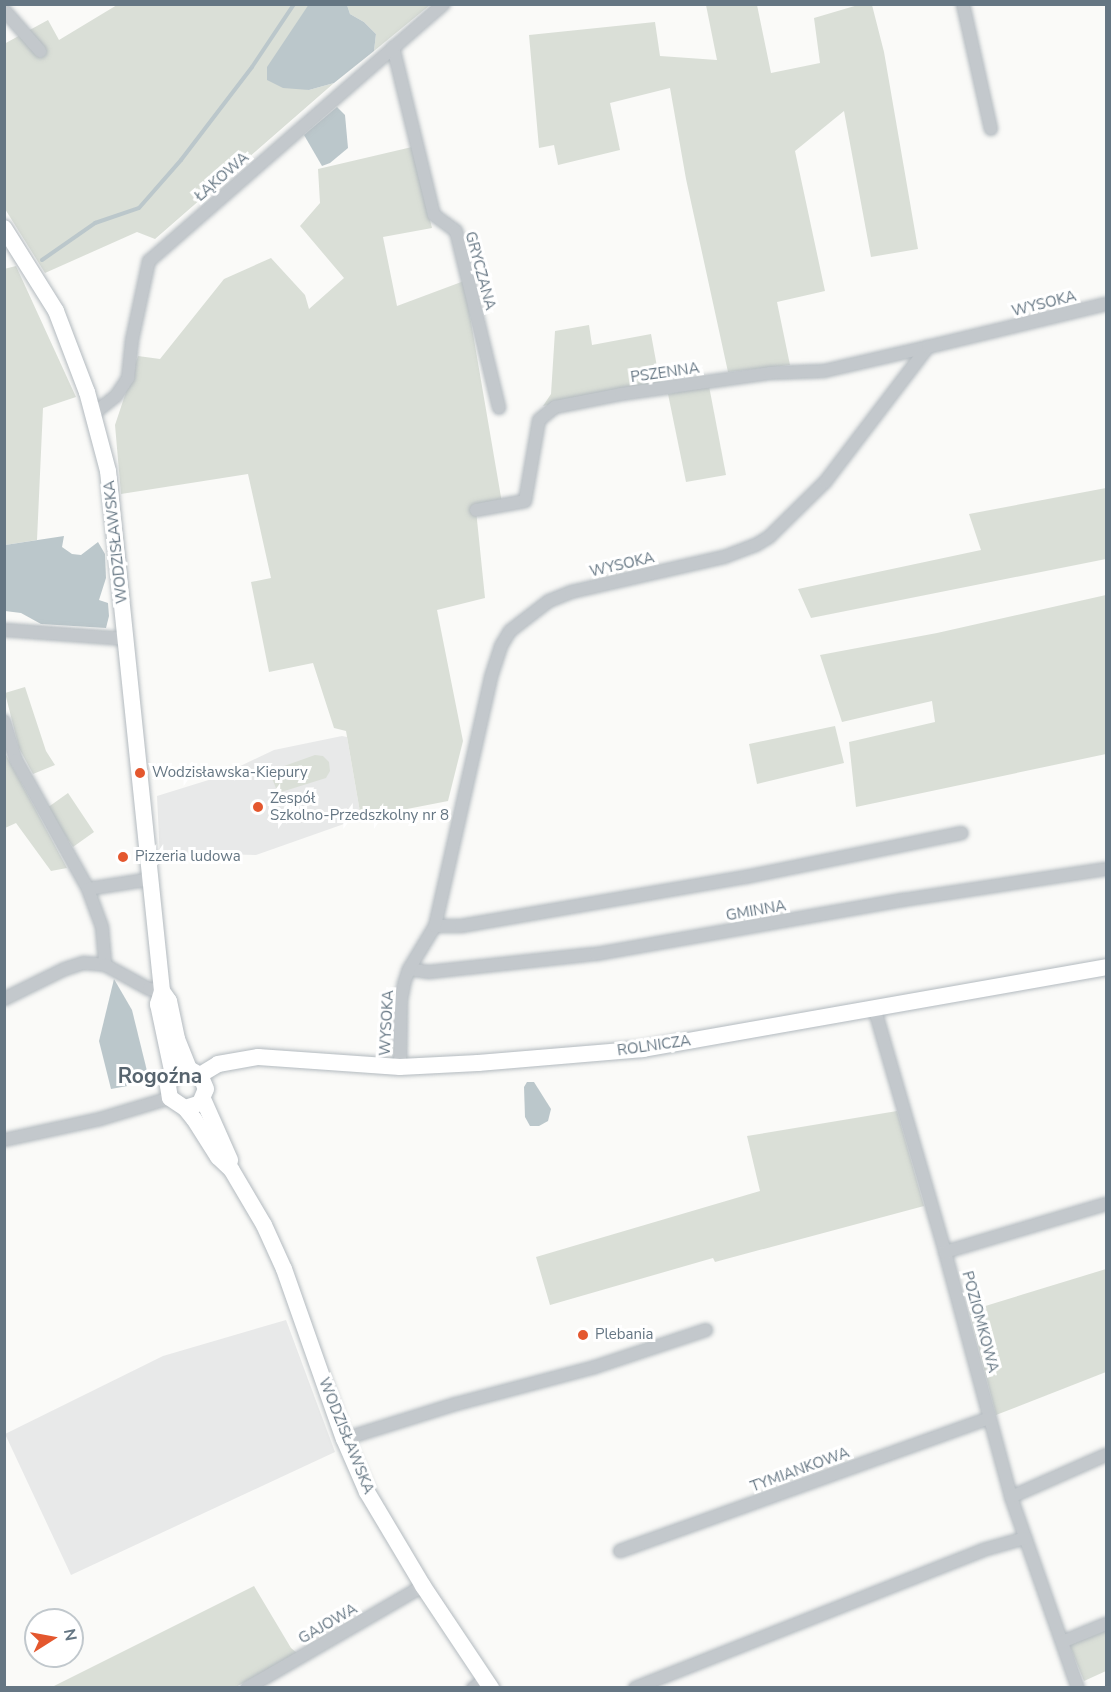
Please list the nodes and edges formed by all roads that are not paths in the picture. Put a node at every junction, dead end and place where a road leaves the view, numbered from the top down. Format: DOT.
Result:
graph roads {
  1 [pos="444,4"];
  2 [pos="963,4"];
  3 [pos="4,10"];
  4 [pos="393,47"];
  5 [pos="40,51"];
  6 [pos="991,129"];
  7 [pos="4,228"];
  8 [pos="1107,304"];
  9 [pos="928,347"];
  10 [pos="499,408"];
  11 [pos="93,414"];
  12 [pos="476,510"];
  13 [pos="4,630"];
  14 [pos="127,639"];
  15 [pos="4,721"];
  16 [pos="962,833"];
  17 [pos="1107,869"];
  18 [pos="151,879"];
  19 [pos="88,889"];
  20 [pos="435,926"];
  21 [pos="105,965"];
  22 [pos="1107,968"];
  23 [pos="409,969"];
  24 [pos="162,991"];
  25 [pos="4,999"];
  26 [pos="874,1007"];
  27 [pos="400,1067"];
  28 [pos="188,1073"];
  29 [pos="170,1098"];
  30 [pos="203,1099"];
  31 [pos="185,1108"];
  32 [pos="4,1140"];
  33 [pos="231,1169"];
  34 [pos="1107,1204"];
  35 [pos="945,1252"];
  36 [pos="706,1330"];
  37 [pos="990,1418"];
  38 [pos="344,1438"];
  39 [pos="1107,1455"];
  40 [pos="1011,1497"];
  41 [pos="1025,1538"];
  42 [pos="620,1551"];
  43 [pos="423,1586"];
  44 [pos="1107,1624"];
  45 [pos="1062,1642"];
  46 [pos="483,1685"];
  47 [pos="247,1688"];
  48 [pos="635,1688"];
  49 [pos="1078,1688"];
  1 -- 4 [label="street, ŁĄKOWA"];
  2 -- 6 [label="street"];
  3 -- 5 [label="street"];
  4 -- 10 [label="street, GRYCZANA"];
  4 -- 11 [label="street, ŁĄKOWA"];
  7 -- 11 [label="main road, WODZISŁAWSKA"];
  8 -- 9 [label="street, WYSOKA"];
  9 -- 12 [label="street, PSZENNA"];
  9 -- 20 [label="street, WYSOKA"];
  11 -- 14 [label="main road, WODZISŁAWSKA"];
  13 -- 14 [label="street"];
  14 -- 18 [label="main road, WODZISŁAWSKA"];
  15 -- 19 [label="street"];
  16 -- 20 [label="street"];
  17 -- 23 [label="street, GMINNA"];
  18 -- 19 [label="street"];
  18 -- 24 [label="main road, WODZISŁAWSKA"];
  19 -- 21 [label="street"];
  20 -- 23 [label="street, WYSOKA"];
  21 -- 24 [label="street"];
  21 -- 25 [label="street"];
  22 -- 26 [label="main road, ROLNICZA"];
  23 -- 27 [label="street, WYSOKA"];
  24 -- 28 [label="main road, WODZISŁAWSKA"];
  26 -- 27 [label="main road, ROLNICZA"];
  26 -- 35 [label="street, POZIOMKOWA"];
  27 -- 28 [label="main road, ROLNICZA"];
  28 -- 29 [label="main road"];
  28 -- 30 [label="main road"];
  29 -- 31 [label="main road"];
  29 -- 32 [label="street"];
  30 -- 31 [label="main road"];
  30 -- 33 [label="main road, WODZISŁAWSKA"];
  31 -- 33 [label="main road, WODZISŁAWSKA"];
  33 -- 38 [label="main road, WODZISŁAWSKA"];
  34 -- 35 [label="street"];
  35 -- 37 [label="street, POZIOMKOWA"];
  36 -- 38 [label="street"];
  37 -- 40 [label="street, POZIOMKOWA"];
  37 -- 42 [label="street, TYMIANKOWA"];
  38 -- 43 [label="main road, WODZISŁAWSKA"];
  39 -- 40 [label="street"];
  40 -- 41 [label="street, POZIOMKOWA"];
  41 -- 45 [label="street, POZIOMKOWA"];
  41 -- 48 [label="street"];
  43 -- 46 [label="main road, WODZISŁAWSKA"];
  43 -- 47 [label="street, GAJOWA"];
  44 -- 45 [label="street"];
  45 -- 49 [label="street, POZIOMKOWA"];
}
